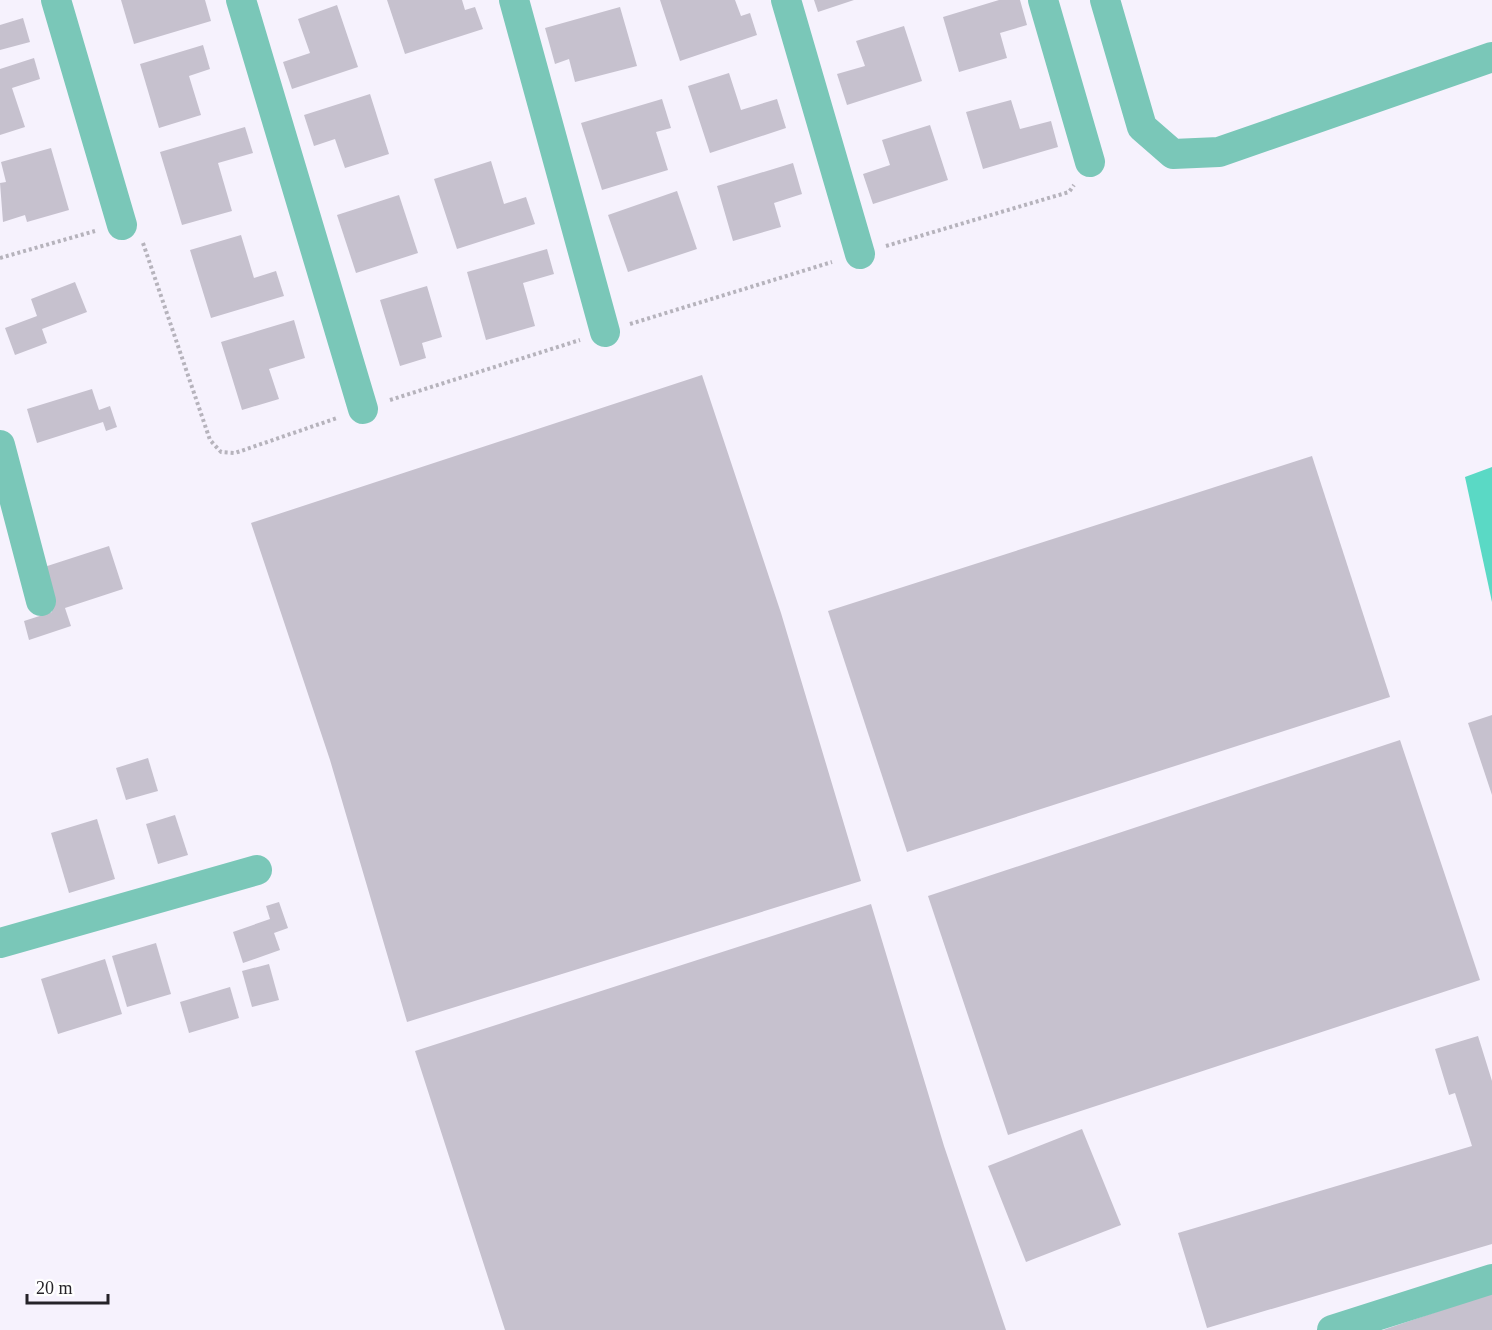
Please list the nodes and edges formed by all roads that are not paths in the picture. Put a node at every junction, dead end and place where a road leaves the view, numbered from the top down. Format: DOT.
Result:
graph roads {
  1 [pos="56,0"];
  2 [pos="241,0"];
  3 [pos="514,0"];
  4 [pos="786,0"];
  5 [pos="1044,0"];
  6 [pos="1105,0"];
  7 [pos="1492,57"];
  8 [pos="1090,162"];
  9 [pos="122,225"];
  10 [pos="860,254"];
  11 [pos="605,332"];
  12 [pos="363,409"];
  13 [pos="0,445"];
  14 [pos="41,601"];
  15 [pos="257,870"];
  16 [pos="0,943"];
  17 [pos="1492,1279"];
  18 [pos="1332,1330"];
  1 -- 9 [label="street"];
  2 -- 12 [label="street"];
  3 -- 11 [label="street"];
  4 -- 10 [label="street"];
  5 -- 8 [label="street"];
  6 -- 7 [label="street"];
  13 -- 14 [label="street"];
  15 -- 16 [label="street"];
  17 -- 18 [label="street"];
}
